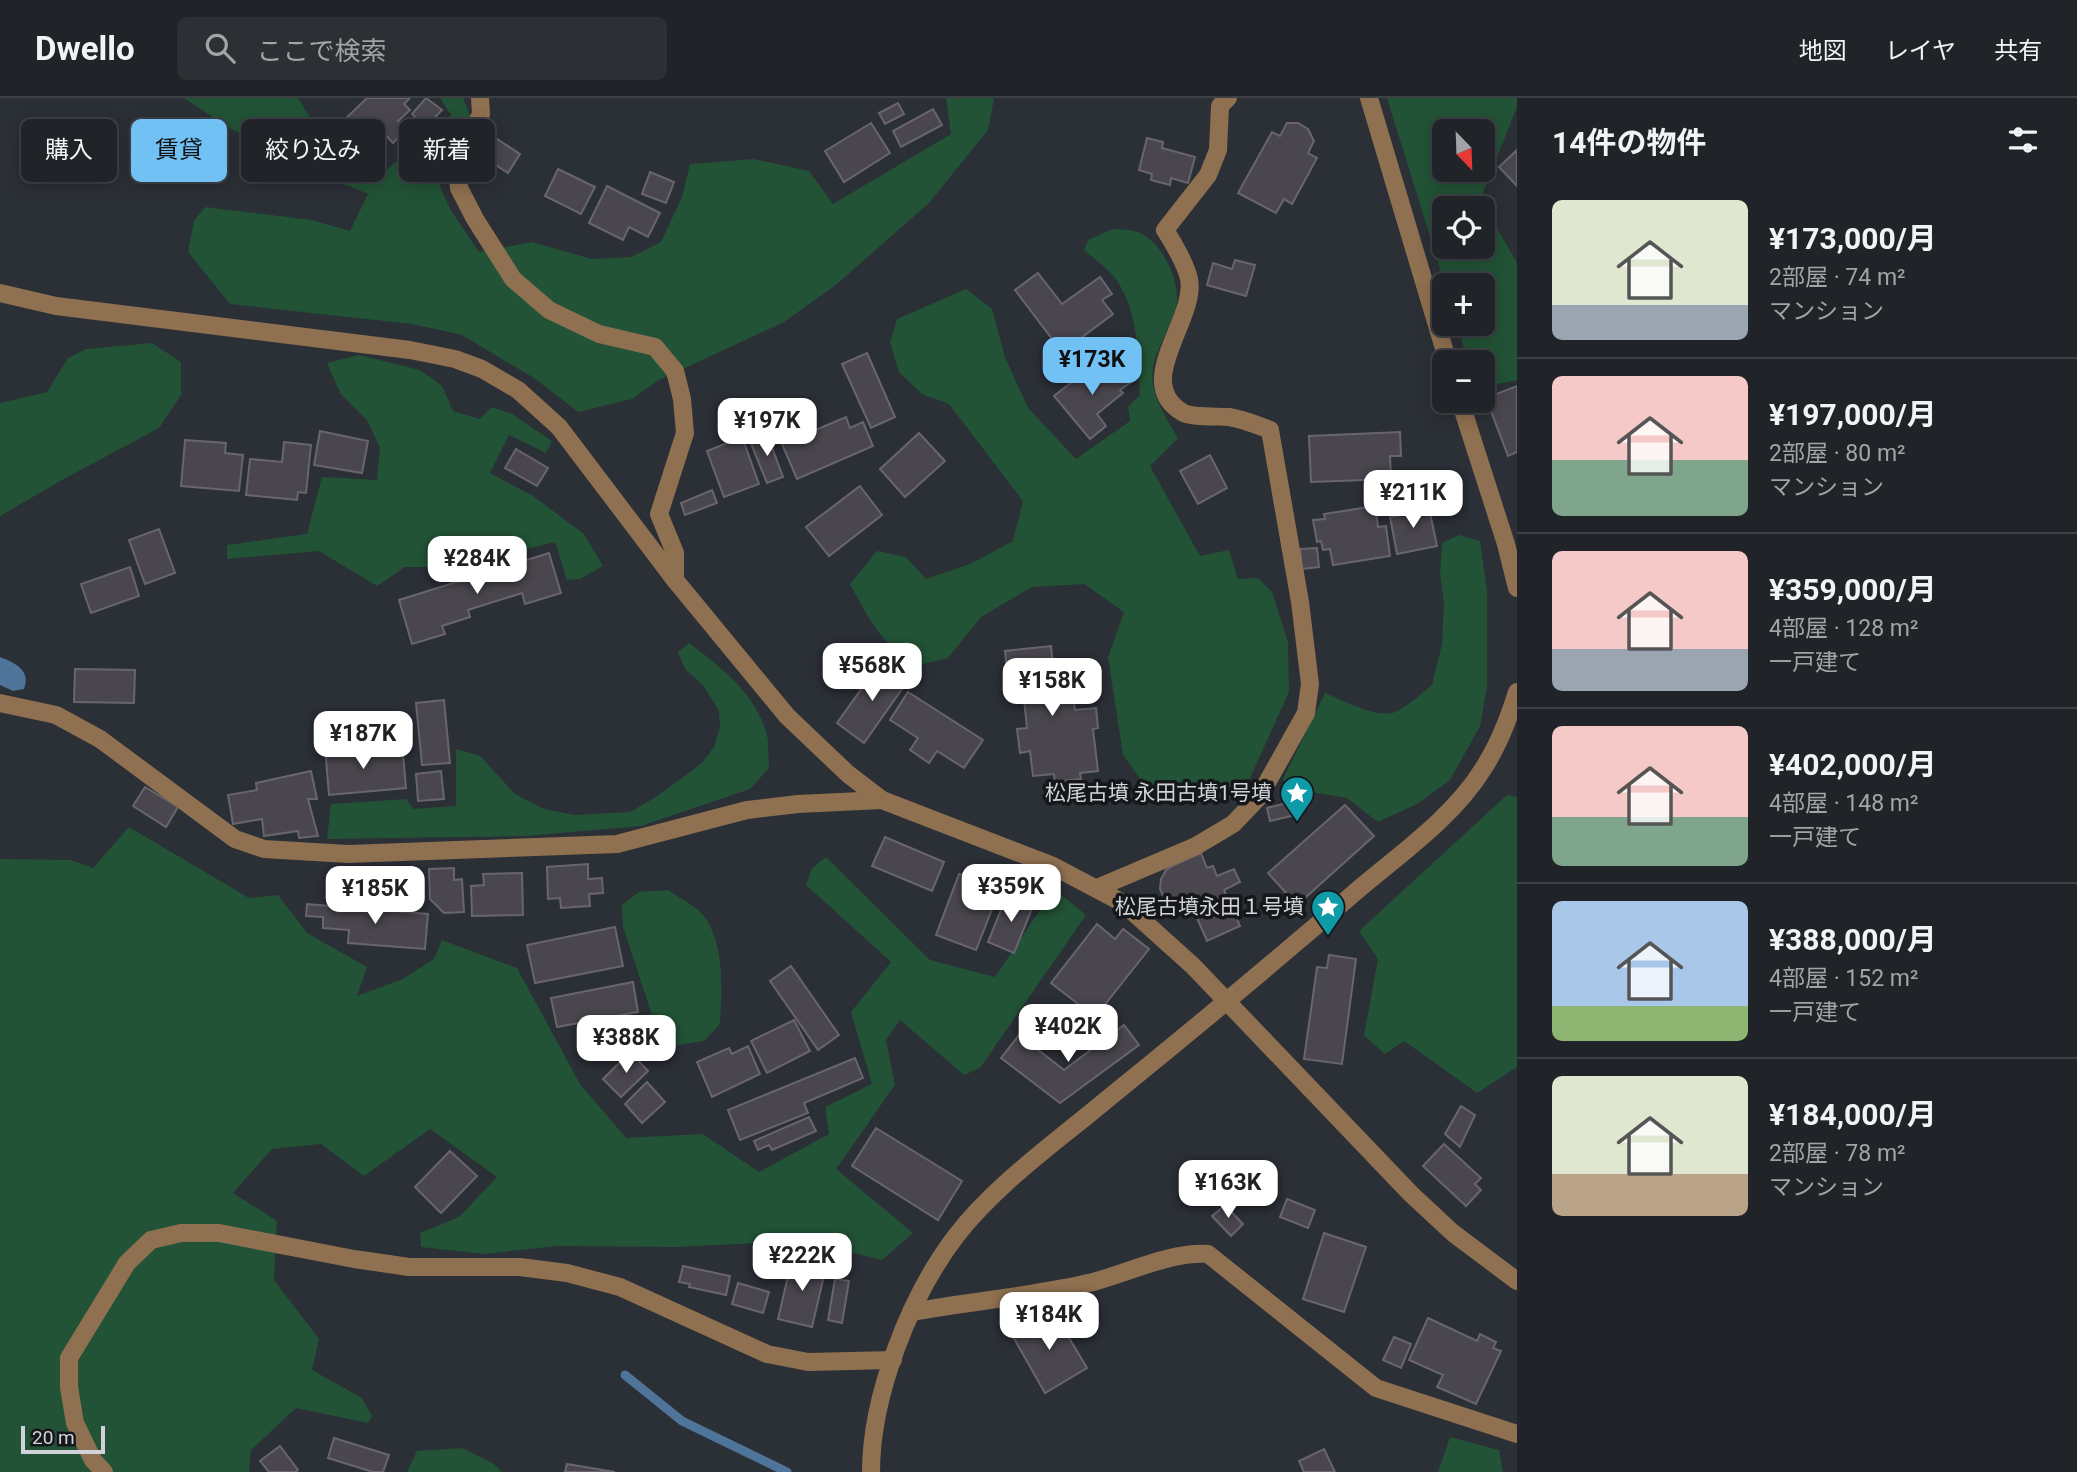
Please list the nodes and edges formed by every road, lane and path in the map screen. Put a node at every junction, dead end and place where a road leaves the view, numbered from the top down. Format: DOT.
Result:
graph roads {
  1 [pos="480,98"];
  2 [pos="1228,98"];
  3 [pos="1368,98"];
  4 [pos="0,293"];
  5 [pos="1444,350"];
  6 [pos="1464,413"];
  7 [pos="675,580"];
  8 [pos="1517,588"];
  9 [pos="1517,692"];
  10 [pos="0,703"];
  11 [pos="883,800"];
  12 [pos="1097,888"];
  13 [pos="1225,1001"];
  14 [pos="1517,1280"];
  15 [pos="912,1312"];
  16 [pos="893,1360"];
  17 [pos="1517,1434"];
  18 [pos="104,1472"];
  19 [pos="871,1472"];
  1 -- 7 [label="street"];
  2 -- 12 [label="street"];
  3 -- 5 [label="street"];
  4 -- 7 [label="street"];
  6 -- 8 [label="street"];
  7 -- 11 [label="street"];
  9 -- 13 [label="street"];
  10 -- 11 [label="street"];
  11 -- 12 [label="street"];
  12 -- 13 [label="street"];
  13 -- 14 [label="street"];
  13 -- 15 [label="street"];
  15 -- 16 [label="street"];
  15 -- 17 [label="street"];
  16 -- 18 [label="street"];
  16 -- 19 [label="street"];
}
